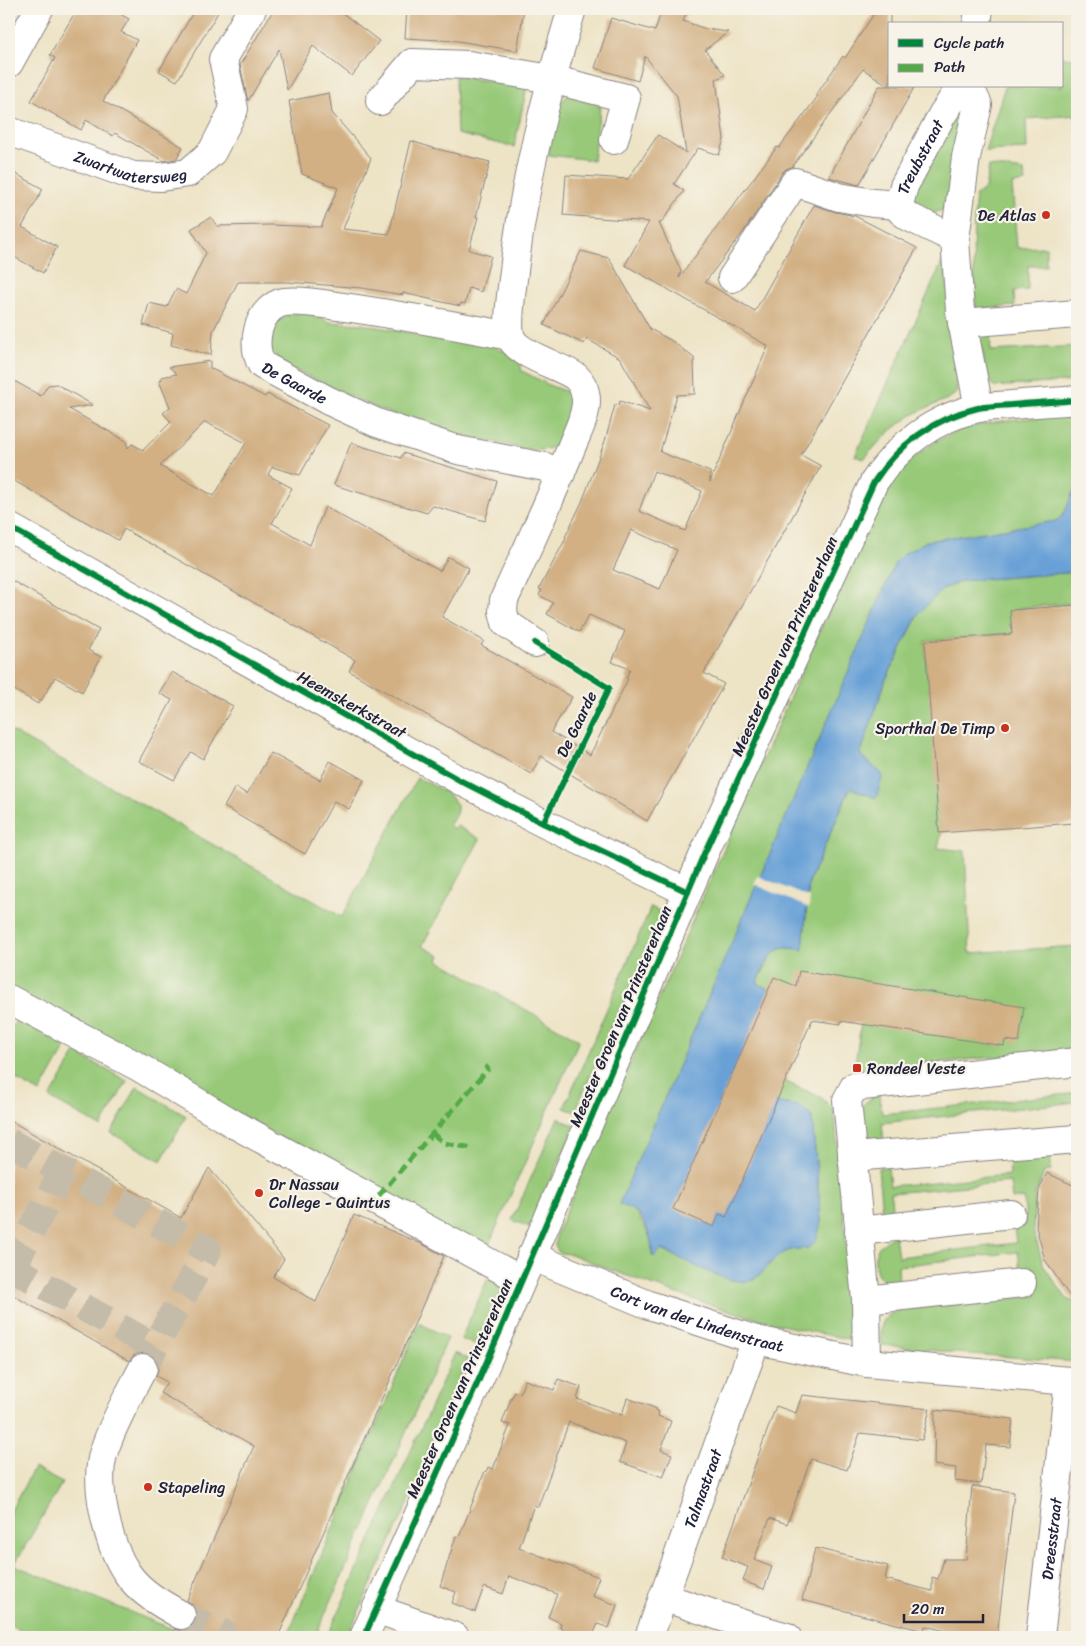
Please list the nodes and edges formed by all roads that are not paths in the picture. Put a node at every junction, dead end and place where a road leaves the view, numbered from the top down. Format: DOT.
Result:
graph roads {
  1 [pos="39,9"];
  2 [pos="252,9"];
  3 [pos="572,9"];
  4 [pos="979,9"];
  5 [pos="977,22"];
  6 [pos="9,63"];
  7 [pos="551,79"];
  8 [pos="972,88"];
  9 [pos="380,102"];
  10 [pos="9,132"];
  11 [pos="614,140"];
  12 [pos="899,205"];
  13 [pos="955,239"];
  14 [pos="732,278"];
  15 [pos="1077,314"];
  16 [pos="962,323"];
  17 [pos="510,336"];
  18 [pos="1077,400"];
  19 [pos="979,408"];
  20 [pos="561,473"];
  21 [pos="12,535"];
  22 [pos="535,643"];
  23 [pos="688,892"];
  24 [pos="9,999"];
  25 [pos="1077,1062"];
  26 [pos="1077,1139"];
  27 [pos="852,1157"];
  28 [pos="1011,1214"];
  29 [pos="859,1232"];
  30 [pos="526,1268"];
  31 [pos="1022,1283"];
  32 [pos="866,1300"];
  33 [pos="756,1340"];
  34 [pos="867,1363"];
  35 [pos="143,1368"];
  36 [pos="1073,1380"];
  37 [pos="663,1597"];
  38 [pos="376,1609"];
  39 [pos="181,1615"];
  40 [pos="364,1637"];
  41 [pos="455,1637"];
  42 [pos="649,1637"];
  43 [pos="788,1637"];
  44 [pos="1040,1637"];
  1 -- 6 [label="street"];
  2 -- 10 [label="street, Zwartwatersweg"];
  3 -- 7 [label="street"];
  4 -- 5 [label="street"];
  7 -- 9 [label="street"];
  7 -- 11 [label="street"];
  7 -- 17 [label="street"];
  8 -- 12 [label="street, Treubstraat"];
  8 -- 13 [label="street, Treubstraat"];
  12 -- 13 [label="street, Treubstraat"];
  12 -- 14 [label="street"];
  13 -- 16 [label="street, Treubstraat"];
  15 -- 16 [label="street"];
  16 -- 19 [label="street, Treubstraat"];
  17 -- 20 [label="street, De Gaarde"];
  17 -- 20 [label="street, De Gaarde"];
  18 -- 19 [label="street, Meester Groen van Prinstererlaan"];
  19 -- 23 [label="street, Meester Groen van Prinstererlaan"];
  20 -- 22 [label="street, De Gaarde"];
  21 -- 23 [label="street, Heemskerkstraat"];
  23 -- 30 [label="street, Meester Groen van Prinstererlaan"];
  24 -- 30 [label="street, Cort van der Lindenstraat"];
  25 -- 27 [label="street"];
  26 -- 27 [label="street"];
  27 -- 29 [label="street"];
  28 -- 29 [label="street"];
  29 -- 32 [label="street"];
  30 -- 33 [label="street, Cort van der Lindenstraat"];
  30 -- 38 [label="street, Meester Groen van Prinstererlaan"];
  31 -- 32 [label="street"];
  32 -- 34 [label="street"];
  33 -- 34 [label="street, Cort van der Lindenstraat"];
  33 -- 37 [label="street, Talmastraat"];
  34 -- 36 [label="street, Cort van der Lindenstraat"];
  35 -- 39 [label="street"];
  36 -- 44 [label="street, Dreesstraat"];
  37 -- 42 [label="street, Talmastraat"];
  37 -- 43 [label="street"];
  38 -- 40 [label="street, Meester Groen van Prinstererlaan"];
  38 -- 41 [label="street"];
}
